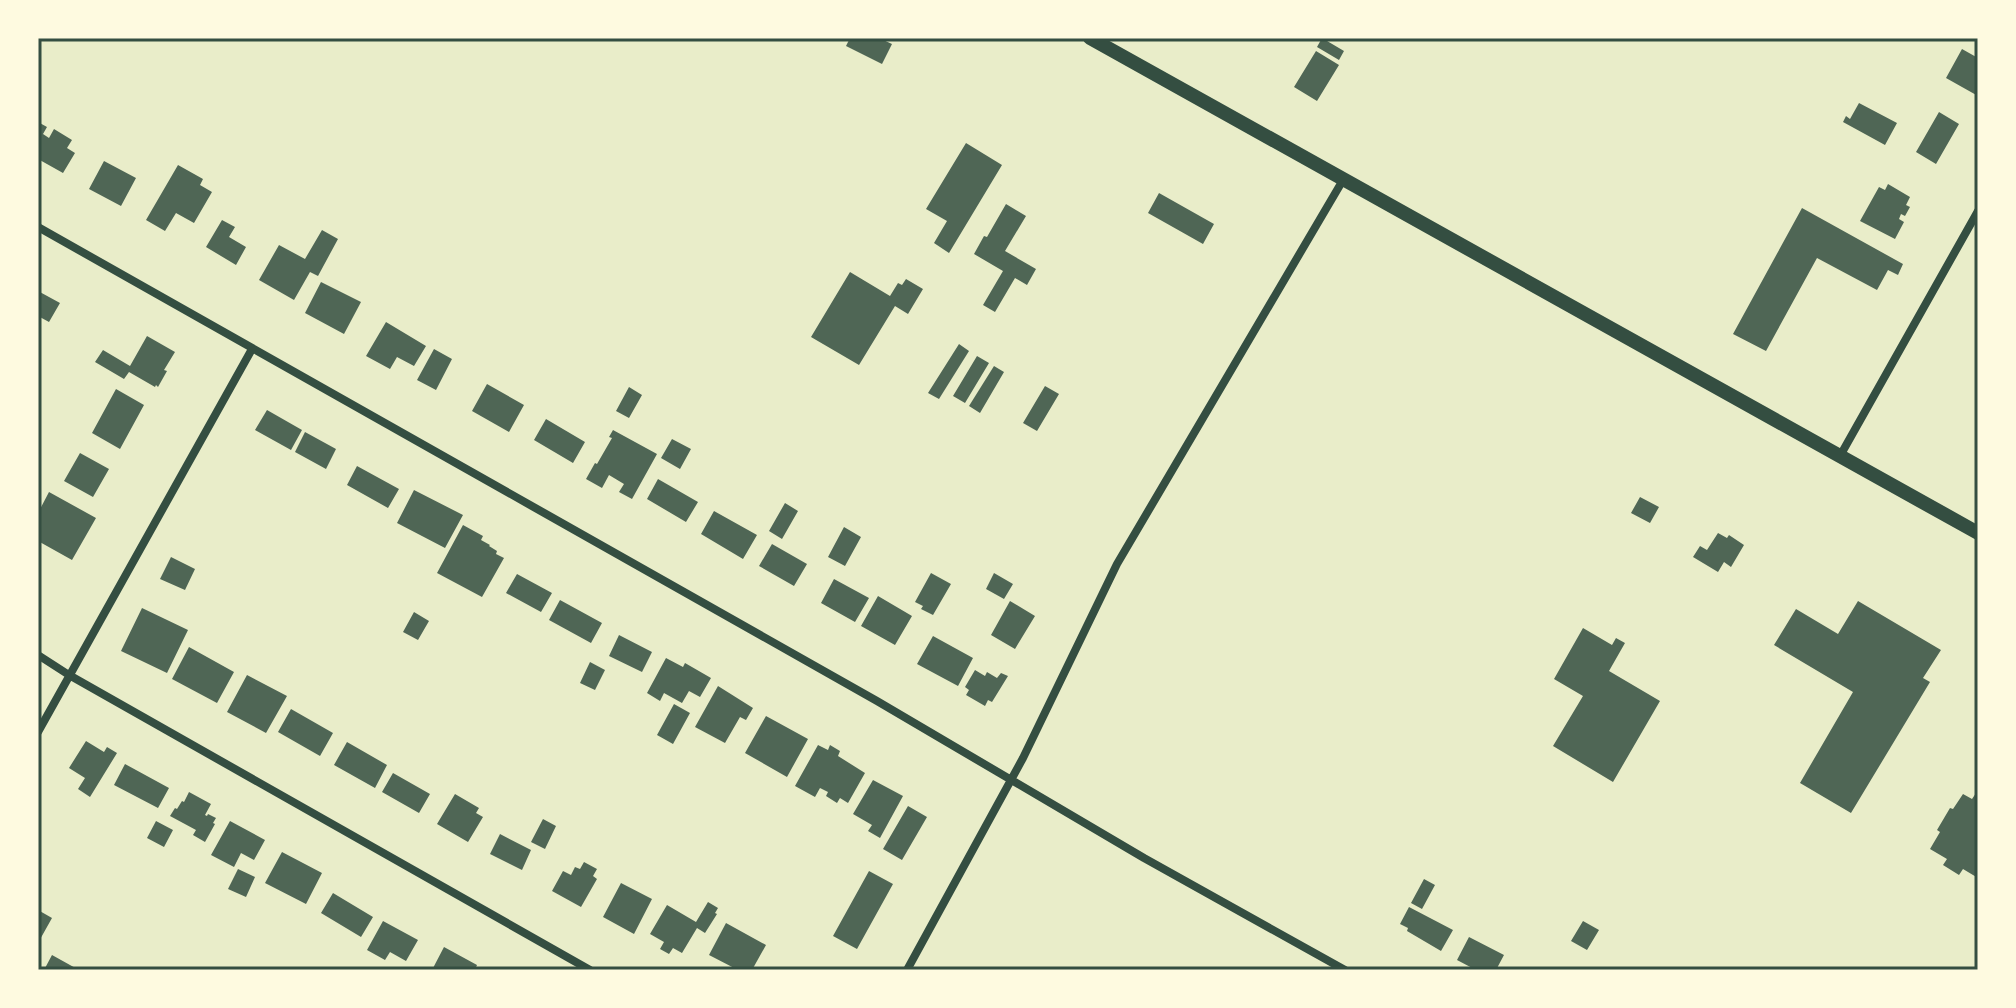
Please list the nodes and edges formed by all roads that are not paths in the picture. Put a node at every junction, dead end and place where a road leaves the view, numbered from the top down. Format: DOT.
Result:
graph roads {
  1 [pos="1090,38"];
  2 [pos="1343,180"];
  3 [pos="1978,211"];
  4 [pos="38,227"];
  5 [pos="252,349"];
  6 [pos="1840,456"];
  7 [pos="1978,533"];
  8 [pos="38,655"];
  9 [pos="69,675"];
  10 [pos="38,732"];
  11 [pos="1010,780"];
  12 [pos="590,970"];
  13 [pos="907,970"];
  14 [pos="1345,970"];
  1 -- 2 [label="main road"];
  2 -- 6 [label="main road"];
  2 -- 11 [label="street"];
  3 -- 6 [label="street"];
  4 -- 5 [label="street"];
  5 -- 9 [label="street"];
  5 -- 11 [label="street"];
  6 -- 7 [label="main road"];
  8 -- 9 [label="street"];
  9 -- 10 [label="street"];
  9 -- 12 [label="street"];
  11 -- 13 [label="street"];
  11 -- 14 [label="street"];
}
